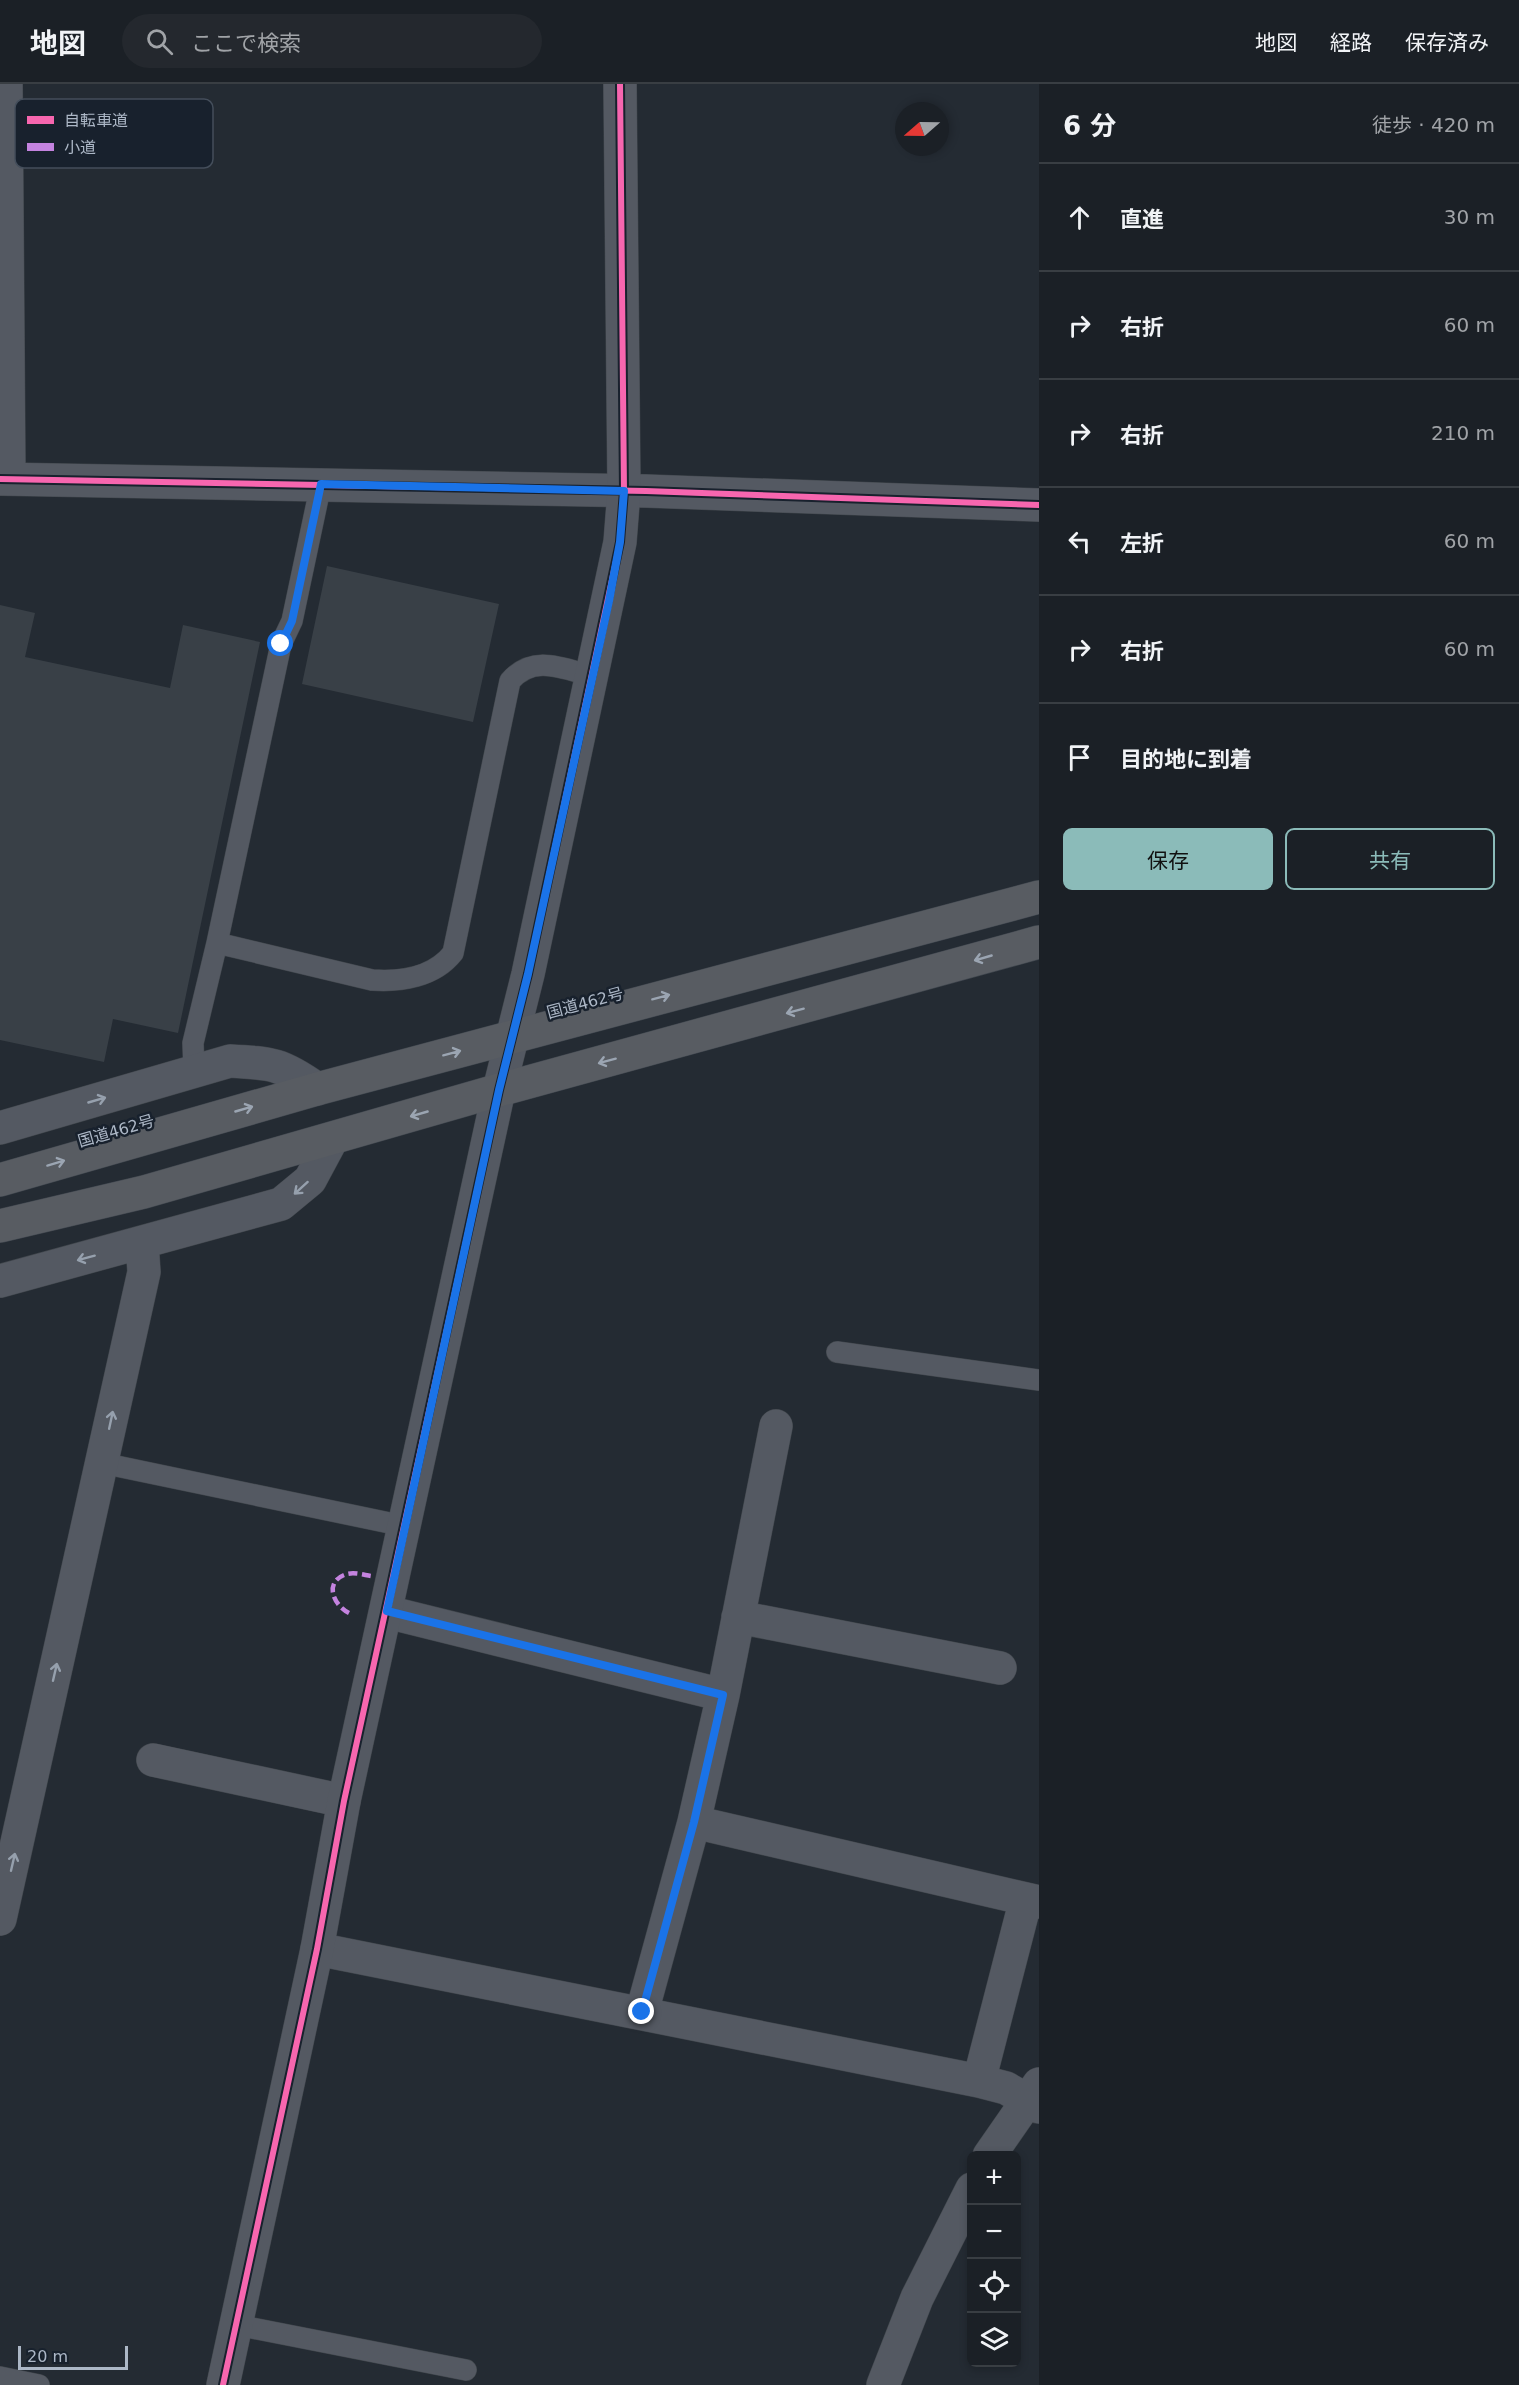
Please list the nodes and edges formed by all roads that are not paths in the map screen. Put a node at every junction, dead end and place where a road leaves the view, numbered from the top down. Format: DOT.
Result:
graph roads {
  1 [pos="6,84"];
  2 [pos="620,84"];
  3 [pos="4,363"];
  4 [pos="5,479"];
  5 [pos="321,484"];
  6 [pos="624,491"];
  7 [pos="1039,505"];
  8 [pos="592,676"];
  9 [pos="1039,897"];
  10 [pos="1039,942"];
  11 [pos="217,943"];
  12 [pos="513,1037"];
  13 [pos="194,1071"];
  14 [pos="317,1089"];
  15 [pos="499,1090"];
  16 [pos="0,1128"];
  17 [pos="332,1139"];
  18 [pos="0,1180"];
  19 [pos="0,1226"];
  20 [pos="142,1243"];
  21 [pos="0,1281"];
  22 [pos="837,1352"];
  23 [pos="1039,1380"];
  24 [pos="776,1426"];
  25 [pos="102,1463"];
  26 [pos="404,1526"];
  27 [pos="387,1611"];
  28 [pos="738,1617"];
  29 [pos="1000,1668"];
  30 [pos="723,1695"];
  31 [pos="153,1760"];
  32 [pos="344,1801"];
  33 [pos="694,1822"];
  34 [pos="1033,1901"];
  35 [pos="0,1919"];
  36 [pos="317,1949"];
  37 [pos="642,2012"];
  38 [pos="979,2081"];
  39 [pos="1036,2096"];
  40 [pos="993,2151"];
  41 [pos="967,2199"];
  42 [pos="237,2325"];
  43 [pos="466,2370"];
  44 [pos="0,2377"];
  45 [pos="39,2385"];
  46 [pos="223,2385"];
  47 [pos="883,2385"];
  1 -- 3 [label="street"];
  2 -- 6 [label="street"];
  3 -- 4 [label="street"];
  4 -- 5 [label="street"];
  5 -- 6 [label="street"];
  5 -- 11 [label="lane"];
  6 -- 7 [label="street"];
  6 -- 8 [label="street"];
  8 -- 11 [label="lane"];
  8 -- 12 [label="street"];
  12 -- 9 [label="highway, 国道462号, one-way"];
  10 -- 15 [label="highway, one-way"];
  11 -- 13 [label="lane"];
  14 -- 12 [label="highway, 国道462号, one-way"];
  12 -- 15 [label="street"];
  13 -- 14 [label="street"];
  16 -- 13 [label="street, one-way"];
  18 -- 14 [label="highway, 国道462号, one-way"];
  15 -- 17 [label="highway, one-way"];
  15 -- 26 [label="street"];
  17 -- 19 [label="highway"];
  17 -- 20 [label="street, one-way"];
  20 -- 21 [label="street, one-way"];
  25 -- 20 [label="street, one-way"];
  22 -- 23 [label="lane"];
  24 -- 28 [label="street"];
  25 -- 26 [label="lane"];
  35 -- 25 [label="street, one-way"];
  26 -- 27 [label="street"];
  27 -- 30 [label="street"];
  27 -- 32 [label="street"];
  28 -- 29 [label="street"];
  28 -- 30 [label="street"];
  30 -- 33 [label="street"];
  31 -- 32 [label="street"];
  32 -- 36 [label="street"];
  33 -- 34 [label="street"];
  33 -- 37 [label="street"];
  34 -- 38 [label="street"];
  36 -- 37 [label="street"];
  36 -- 42 [label="street"];
  37 -- 38 [label="street"];
  38 -- 39 [label="street"];
  39 -- 40 [label="street"];
  41 -- 47 [label="street"];
  42 -- 43 [label="lane"];
  42 -- 46 [label="street"];
  44 -- 45 [label="lane"];
}
